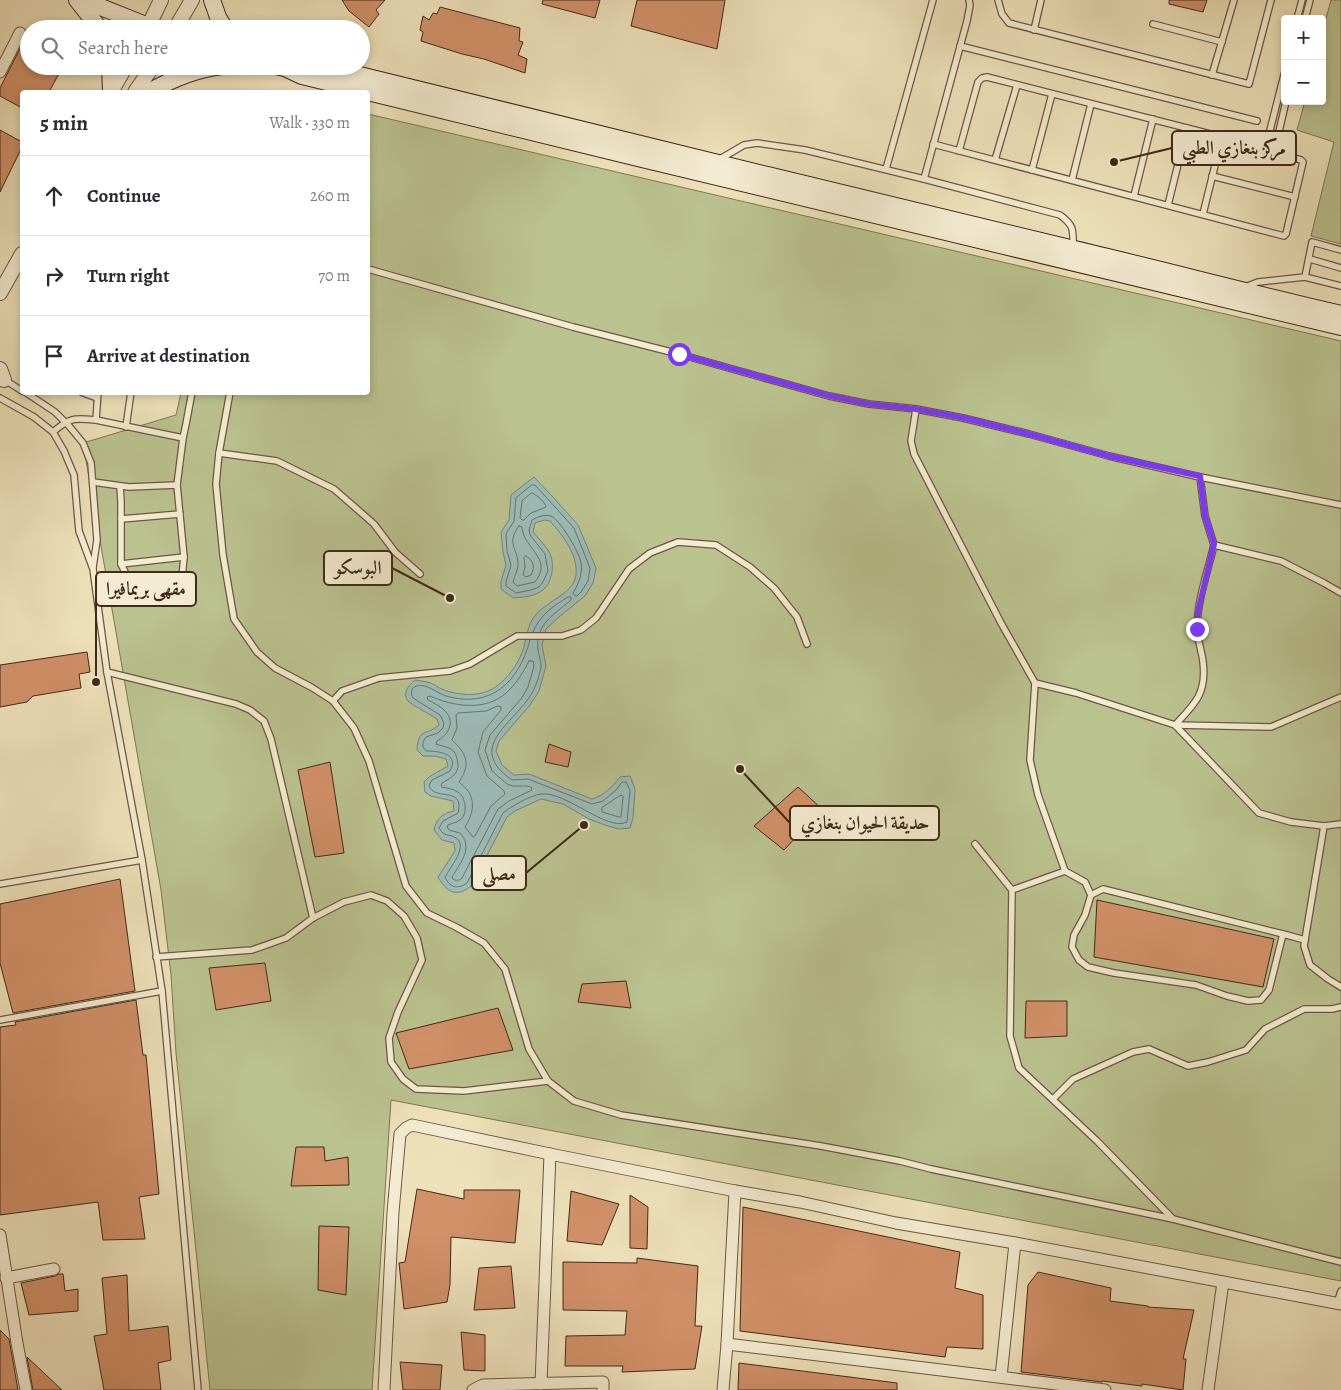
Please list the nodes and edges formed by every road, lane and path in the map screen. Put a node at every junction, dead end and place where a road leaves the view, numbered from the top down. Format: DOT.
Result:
graph roads {
  1 [pos="112,0"];
  2 [pos="161,0"];
  3 [pos="192,0"];
  4 [pos="212,0"];
  5 [pos="933,0"];
  6 [pos="969,0"];
  7 [pos="998,0"];
  8 [pos="1041,0"];
  9 [pos="1234,0"];
  10 [pos="1271,0"];
  11 [pos="1302,0"];
  12 [pos="1310,0"];
  13 [pos="83,1"];
  14 [pos="1298,15"];
  15 [pos="1306,15"];
  16 [pos="95,20"];
  17 [pos="131,20"];
  18 [pos="154,20"];
  19 [pos="180,20"];
  20 [pos="220,20"];
  21 [pos="1153,24"];
  22 [pos="1034,30"];
  23 [pos="20,33"];
  24 [pos="1222,42"];
  25 [pos="960,46"];
  26 [pos="0,72"];
  27 [pos="110,75"];
  28 [pos="121,75"];
  29 [pos="147,75"];
  30 [pos="185,75"];
  31 [pos="300,75"];
  32 [pos="352,75"];
  33 [pos="1212,75"];
  34 [pos="1017,85"];
  35 [pos="1281,87"];
  36 [pos="111,90"];
  37 [pos="112,90"];
  38 [pos="136,90"];
  39 [pos="153,90"];
  40 [pos="1052,94"];
  41 [pos="1092,104"];
  42 [pos="452,105"];
  43 [pos="1285,105"];
  44 [pos="1152,119"];
  45 [pos="1257,121"];
  46 [pos="1188,128"];
  47 [pos="1222,137"];
  48 [pos="934,144"];
  49 [pos="959,151"];
  50 [pos="995,160"];
  51 [pos="714,162"];
  52 [pos="886,170"];
  53 [pos="1032,170"];
  54 [pos="1212,176"];
  55 [pos="924,178"];
  56 [pos="1072,180"];
  57 [pos="1134,196"];
  58 [pos="1295,197"];
  59 [pos="1168,205"];
  60 [pos="1203,214"];
  61 [pos="1341,250"];
  62 [pos="1073,255"];
  63 [pos="20,258"];
  64 [pos="1310,259"];
  65 [pos="1341,268"];
  66 [pos="370,271"];
  67 [pos="1305,277"];
  68 [pos="1341,286"];
  69 [pos="1238,290"];
  70 [pos="0,293"];
  71 [pos="1341,314"];
  72 [pos="1341,327"];
  73 [pos="2,375"];
  74 [pos="20,389"];
  75 [pos="29,395"];
  76 [pos="131,395"];
  77 [pos="191,395"];
  78 [pos="229,395"];
  79 [pos="98,396"];
  80 [pos="0,398"];
  81 [pos="916,409"];
  82 [pos="96,420"];
  83 [pos="65,422"];
  84 [pos="126,426"];
  85 [pos="52,432"];
  86 [pos="183,438"];
  87 [pos="219,453"];
  88 [pos="1200,476"];
  89 [pos="93,482"];
  90 [pos="177,485"];
  91 [pos="120,486"];
  92 [pos="1341,505"];
  93 [pos="180,514"];
  94 [pos="121,519"];
  95 [pos="1214,544"];
  96 [pos="184,557"];
  97 [pos="121,564"];
  98 [pos="93,569"];
  99 [pos="420,574"];
  100 [pos="1341,593"];
  101 [pos="808,644"];
  102 [pos="107,672"];
  103 [pos="1035,683"];
  104 [pos="1341,698"];
  105 [pos="332,701"];
  106 [pos="1175,726"];
  107 [pos="1341,824"];
  108 [pos="1324,826"];
  109 [pos="975,844"];
  110 [pos="142,860"];
  111 [pos="1065,871"];
  112 [pos="0,884"];
  113 [pos="1012,890"];
  114 [pos="1092,895"];
  115 [pos="314,918"];
  116 [pos="1283,934"];
  117 [pos="1305,940"];
  118 [pos="156,957"];
  119 [pos="1341,987"];
  120 [pos="162,991"];
  121 [pos="1341,1006"];
  122 [pos="0,1020"];
  123 [pos="548,1081"];
  124 [pos="1052,1099"];
  125 [pos="550,1154"];
  126 [pos="735,1191"];
  127 [pos="1173,1219"];
  128 [pos="0,1235"];
  129 [pos="1015,1243"];
  130 [pos="1341,1262"];
  131 [pos="54,1269"];
  132 [pos="6,1278"];
  133 [pos="1223,1282"];
  134 [pos="1341,1291"];
  135 [pos="1339,1304"];
  136 [pos="727,1344"];
  137 [pos="1001,1377"];
  138 [pos="541,1384"];
  139 [pos="1048,1387"];
  140 [pos="26,1390"];
  141 [pos="198,1390"];
  142 [pos="384,1390"];
  143 [pos="473,1390"];
  144 [pos="603,1390"];
  145 [pos="723,1390"];
  146 [pos="1105,1390"];
  147 [pos="1208,1390"];
  1 -- 13 [label="main road"];
  2 -- 18 [label="street"];
  3 -- 19 [label="street"];
  4 -- 20 [label="main road"];
  5 -- 52 [label="lane"];
  6 -- 25 [label="lane"];
  7 -- 22 [label="lane"];
  8 -- 22 [label="lane"];
  9 -- 24 [label="lane"];
  10 -- 33 [label="lane"];
  11 -- 14 [label="lane"];
  12 -- 15 [label="lane"];
  13 -- 16 [label="main road"];
  13 -- 17 [label="main road"];
  21 -- 24 [label="lane"];
  22 -- 33 [label="lane"];
  23 -- 26 [label="street"];
  24 -- 33 [label="lane"];
  25 -- 45 [label="lane"];
  25 -- 48 [label="lane"];
  27 -- 36 [label="main road"];
  28 -- 37 [label="street"];
  29 -- 38 [label="street"];
  30 -- 39 [label="main road"];
  31 -- 42 [label="main road"];
  32 -- 42 [label="main road"];
  34 -- 40 [label="lane"];
  34 -- 49 [label="lane"];
  34 -- 50 [label="lane"];
  35 -- 47 [label="lane"];
  40 -- 41 [label="lane"];
  40 -- 53 [label="lane"];
  41 -- 44 [label="lane"];
  41 -- 56 [label="lane"];
  42 -- 51 [label="main road"];
  42 -- 62 [label="main road"];
  43 -- 58 [label="lane"];
  44 -- 46 [label="lane"];
  44 -- 57 [label="lane"];
  46 -- 47 [label="lane"];
  46 -- 59 [label="lane"];
  47 -- 54 [label="lane"];
  48 -- 49 [label="lane"];
  48 -- 55 [label="lane"];
  49 -- 50 [label="lane"];
  50 -- 53 [label="lane"];
  51 -- 52 [label="lane"];
  51 -- 62 [label="main road"];
  52 -- 55 [label="lane"];
  53 -- 56 [label="lane"];
  54 -- 58 [label="lane"];
  54 -- 60 [label="lane"];
  55 -- 62 [label="lane"];
  56 -- 57 [label="lane"];
  57 -- 59 [label="lane"];
  58 -- 60 [label="lane"];
  59 -- 60 [label="lane"];
  61 -- 64 [label="lane"];
  62 -- 69 [label="main road"];
  62 -- 72 [label="main road"];
  63 -- 70 [label="street"];
  64 -- 65 [label="lane"];
  64 -- 67 [label="lane"];
  66 -- 81 [label="lane"];
  67 -- 68 [label="lane"];
  67 -- 69 [label="lane"];
  69 -- 71 [label="main road"];
  73 -- 74 [label="lane"];
  75 -- 83 [label="lane"];
  76 -- 84 [label="lane"];
  77 -- 86 [label="lane"];
  78 -- 87 [label="lane"];
  79 -- 82 [label="lane"];
  80 -- 85 [label="lane"];
  81 -- 88 [label="lane"];
  81 -- 103 [label="lane"];
  82 -- 83 [label="lane"];
  82 -- 84 [label="lane"];
  83 -- 85 [label="lane"];
  83 -- 89 [label="lane"];
  84 -- 86 [label="lane"];
  85 -- 98 [label="lane"];
  86 -- 90 [label="lane"];
  87 -- 99 [label="lane"];
  87 -- 105 [label="lane"];
  88 -- 92 [label="lane"];
  88 -- 95 [label="lane"];
  89 -- 91 [label="lane"];
  89 -- 98 [label="lane"];
  90 -- 91 [label="lane"];
  90 -- 93 [label="lane"];
  91 -- 94 [label="lane"];
  93 -- 94 [label="lane"];
  93 -- 96 [label="lane"];
  94 -- 97 [label="lane"];
  95 -- 100 [label="lane"];
  95 -- 106 [label="lane"];
  96 -- 97 [label="lane"];
  96 -- 97 [label="lane"];
  98 -- 102 [label="lane"];
  101 -- 105 [label="lane"];
  102 -- 110 [label="lane"];
  102 -- 115 [label="lane"];
  103 -- 106 [label="lane"];
  103 -- 111 [label="lane"];
  104 -- 106 [label="lane"];
  105 -- 123 [label="lane"];
  106 -- 108 [label="lane"];
  107 -- 108 [label="lane"];
  108 -- 117 [label="lane"];
  109 -- 113 [label="lane"];
  110 -- 112 [label="lane"];
  110 -- 118 [label="lane"];
  111 -- 113 [label="lane"];
  111 -- 114 [label="lane"];
  113 -- 124 [label="lane"];
  114 -- 116 [label="lane"];
  114 -- 116 [label="lane"];
  115 -- 118 [label="lane"];
  115 -- 123 [label="lane"];
  116 -- 117 [label="lane"];
  117 -- 119 [label="lane"];
  118 -- 120 [label="lane"];
  120 -- 122 [label="lane"];
  120 -- 141 [label="lane"];
  121 -- 124 [label="lane"];
  123 -- 127 [label="lane"];
  124 -- 127 [label="lane"];
  125 -- 126 [label="street"];
  125 -- 138 [label="street"];
  125 -- 142 [label="street"];
  126 -- 129 [label="street"];
  126 -- 136 [label="street"];
  127 -- 130 [label="lane"];
  128 -- 132 [label="street"];
  129 -- 133 [label="street"];
  129 -- 137 [label="street"];
  131 -- 132 [label="street"];
  132 -- 140 [label="street"];
  133 -- 135 [label="street"];
  133 -- 147 [label="street"];
  134 -- 135 [label="lane"];
  136 -- 137 [label="street"];
  136 -- 145 [label="street"];
  137 -- 139 [label="street"];
  138 -- 143 [label="street"];
  138 -- 144 [label="street"];
  139 -- 146 [label="street"];
}
